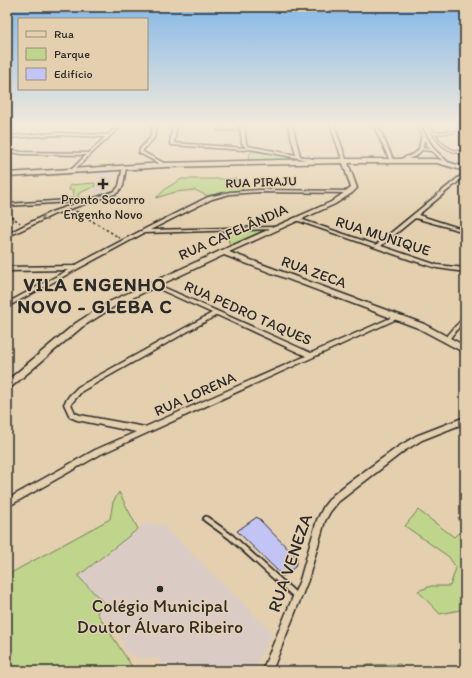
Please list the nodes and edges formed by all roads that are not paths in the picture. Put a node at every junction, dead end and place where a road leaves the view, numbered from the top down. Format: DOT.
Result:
graph roads {
  1 [pos="438,155"];
  2 [pos="86,156"];
  3 [pos="146,156"];
  4 [pos="298,156"];
  5 [pos="343,156"];
  6 [pos="389,156"];
  7 [pos="413,156"];
  8 [pos="322,161"];
  9 [pos="399,161"];
  10 [pos="392,162"];
  11 [pos="430,162"];
  12 [pos="346,163"];
  13 [pos="447,163"];
  14 [pos="165,165"];
  15 [pos="124,167"];
  16 [pos="465,169"];
  17 [pos="73,170"];
  18 [pos="465,174"];
  19 [pos="7,175"];
  20 [pos="350,192"];
  21 [pos="93,199"];
  22 [pos="7,205"];
  23 [pos="415,216"];
  24 [pos="296,219"];
  25 [pos="275,228"];
  26 [pos="465,231"];
  27 [pos="143,232"];
  28 [pos="7,236"];
  29 [pos="377,247"];
  30 [pos="222,252"];
  31 [pos="77,268"];
  32 [pos="7,269"];
  33 [pos="465,270"];
  34 [pos="152,284"];
  35 [pos="7,305"];
  36 [pos="217,313"];
  37 [pos="397,316"];
  38 [pos="465,317"];
  39 [pos="447,339"];
  40 [pos="465,350"];
  41 [pos="312,356"];
  42 [pos="7,386"];
  43 [pos="465,420"];
  44 [pos="144,430"];
  45 [pos="7,503"];
  46 [pos="206,519"];
  47 [pos="297,597"];
  48 [pos="267,671"];
  1 -- 11 [label="street"];
  1 -- 13 [label="street"];
  2 -- 17 [label="street"];
  3 -- 14 [label="street"];
  4 -- 8 [label="street"];
  5 -- 12 [label="street"];
  6 -- 10 [label="street"];
  7 -- 9 [label="street"];
  8 -- 12 [label="street"];
  8 -- 14 [label="street"];
  9 -- 10 [label="street"];
  9 -- 11 [label="street"];
  10 -- 12 [label="street"];
  11 -- 13 [label="street"];
  12 -- 20 [label="street"];
  13 -- 16 [label="street"];
  14 -- 15 [label="street"];
  15 -- 17 [label="street"];
  15 -- 21 [label="street"];
  17 -- 19 [label="street"];
  18 -- 23 [label="street"];
  20 -- 24 [label="street, RUA CAFELÂNDIA"];
  20 -- 27 [label="street, RUA PIRAJU"];
  21 -- 22 [label="street"];
  21 -- 28 [label="street, one-way"];
  23 -- 26 [label="street"];
  23 -- 29 [label="street"];
  24 -- 25 [label="street, RUA CAFELÂNDIA"];
  24 -- 29 [label="street, RUA MUNIQUE"];
  25 -- 27 [label="street"];
  25 -- 30 [label="street, RUA CAFELÂNDIA"];
  27 -- 31 [label="street, RUA PIRAJU"];
  29 -- 33 [label="street, RUA MUNIQUE"];
  30 -- 34 [label="street, RUA CAFELÂNDIA"];
  30 -- 37 [label="street, RUA ZECA"];
  31 -- 32 [label="street"];
  31 -- 35 [label="street, RUA PIRAJU"];
  34 -- 36 [label="street, RUA PEDRO TAQUES"];
  34 -- 42 [label="street, RUA CAFELÂNDIA"];
  36 -- 41 [label="street, RUA PEDRO TAQUES"];
  36 -- 44 [label="street"];
  37 -- 39 [label="street, RUA ZECA"];
  37 -- 41 [label="street, RUA LORENA"];
  38 -- 39 [label="lane"];
  39 -- 40 [label="street, RUA ZECA"];
  41 -- 44 [label="street, RUA LORENA"];
  43 -- 47 [label="street, RUA VENEZA"];
  44 -- 45 [label="street, RUA LORENA"];
  46 -- 47 [label="lane"];
  47 -- 48 [label="street, RUA VENEZA"];
}
